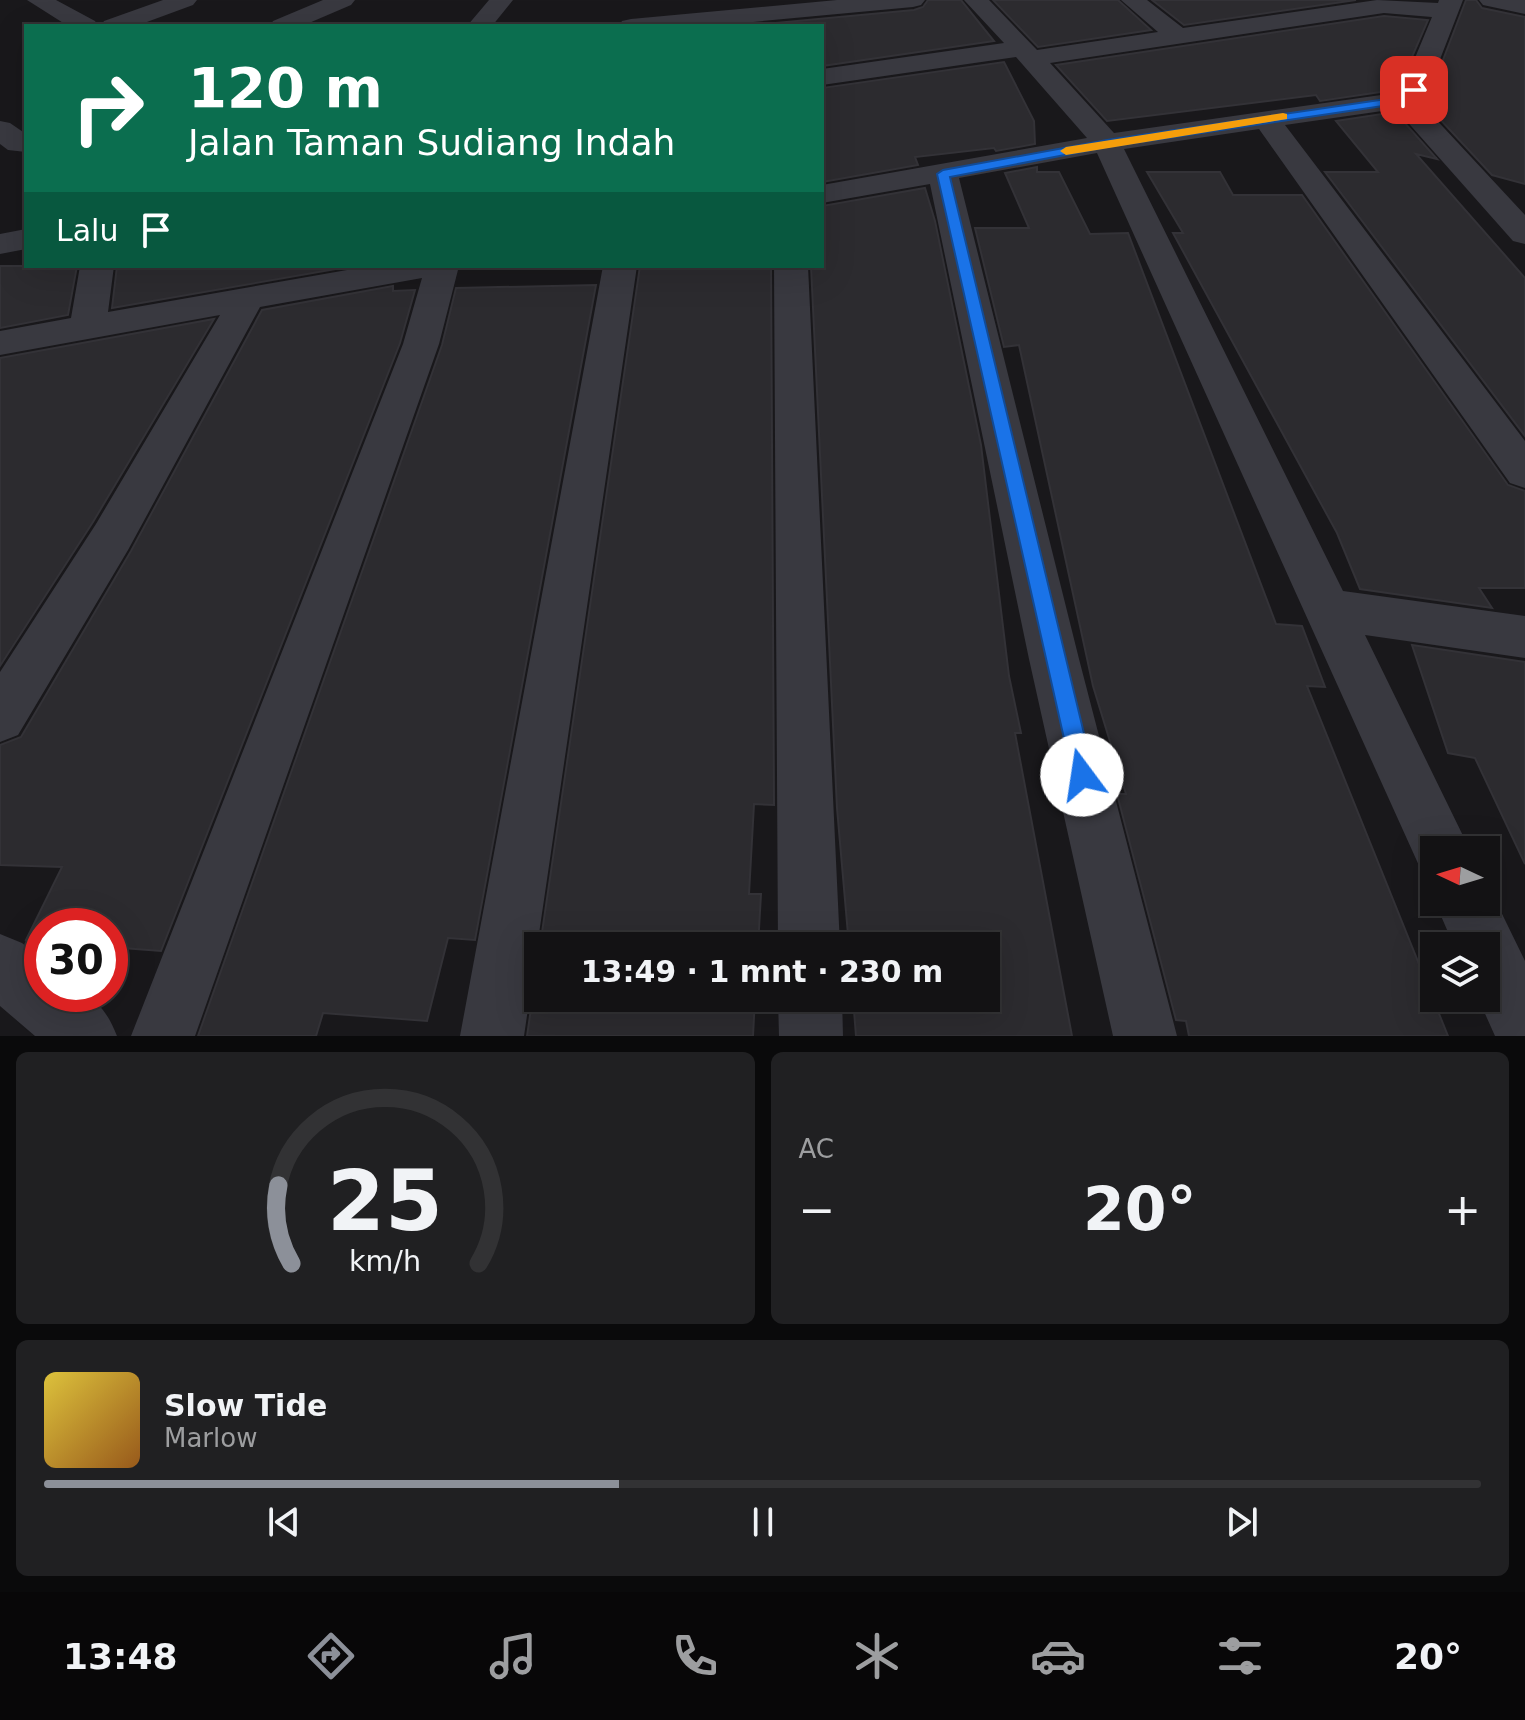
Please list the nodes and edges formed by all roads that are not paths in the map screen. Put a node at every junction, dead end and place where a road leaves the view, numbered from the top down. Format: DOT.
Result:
graph roads {
  1 [pos="39,0"];
  2 [pos="185,0"];
  3 [pos="343,0"];
  4 [pos="501,0"];
  5 [pos="913,0"];
  6 [pos="976,0"];
  7 [pos="1133,0"];
  8 [pos="1286,0"];
  9 [pos="1491,0"];
  10 [pos="1446,4"];
  11 [pos="1525,7"];
  12 [pos="1311,16"];
  13 [pos="82,24"];
  14 [pos="119,24"];
  15 [pos="295,24"];
  16 [pos="481,24"];
  17 [pos="653,24"];
  18 [pos="1179,37"];
  19 [pos="1027,53"];
  20 [pos="824,77"];
  21 [pos="1403,100"];
  22 [pos="1266,119"];
  23 [pos="1107,143"];
  24 [pos="943,174"];
  25 [pos="1475,179"];
  26 [pos="1525,191"];
  27 [pos="824,194"];
  28 [pos="1525,234"];
  29 [pos="24,239"];
  30 [pos="0,244"];
  31 [pos="97,268"];
  32 [pos="418,268"];
  33 [pos="441,268"];
  34 [pos="620,268"];
  35 [pos="791,268"];
  36 [pos="246,300"];
  37 [pos="88,328"];
  38 [pos="16,340"];
  39 [pos="0,377"];
  40 [pos="1525,472"];
  41 [pos="1328,609"];
  42 [pos="1525,637"];
  43 [pos="0,718"];
  44 [pos="1434,836"];
  45 [pos="809,932"];
  46 [pos="0,965"];
  47 [pos="1500,976"];
  48 [pos="810,1012"];
  49 [pos="1525,1030"];
  50 [pos="85,1036"];
  51 [pos="163,1036"];
  52 [pos="492,1036"];
  53 [pos="811,1036"];
  54 [pos="1145,1036"];
  1 -- 13 [label="street"];
  2 -- 14 [label="street"];
  3 -- 15 [label="street"];
  4 -- 16 [label="street"];
  5 -- 17 [label="street"];
  6 -- 19 [label="street"];
  7 -- 18 [label="street"];
  8 -- 12 [label="street"];
  9 -- 11 [label="street"];
  10 -- 12 [label="street"];
  10 -- 21 [label="street"];
  12 -- 18 [label="street"];
  18 -- 19 [label="street"];
  19 -- 20 [label="street"];
  19 -- 23 [label="street"];
  21 -- 22 [label="street"];
  21 -- 25 [label="street"];
  22 -- 23 [label="street"];
  22 -- 40 [label="street"];
  23 -- 24 [label="street"];
  23 -- 41 [label="street"];
  24 -- 27 [label="street"];
  24 -- 54 [label="street"];
  25 -- 26 [label="street"];
  25 -- 28 [label="street"];
  29 -- 30 [label="street"];
  31 -- 37 [label="street"];
  32 -- 36 [label="street"];
  33 -- 51 [label="street"];
  34 -- 52 [label="street"];
  35 -- 45 [label="street"];
  36 -- 37 [label="street"];
  36 -- 43 [label="street"];
  37 -- 38 [label="street"];
  38 -- 39 [label="street"];
  41 -- 42 [label="street"];
  41 -- 44 [label="street"];
  46 -- 50 [label="street"];
  47 -- 49 [label="street"];
  48 -- 53 [label="street"];
}
